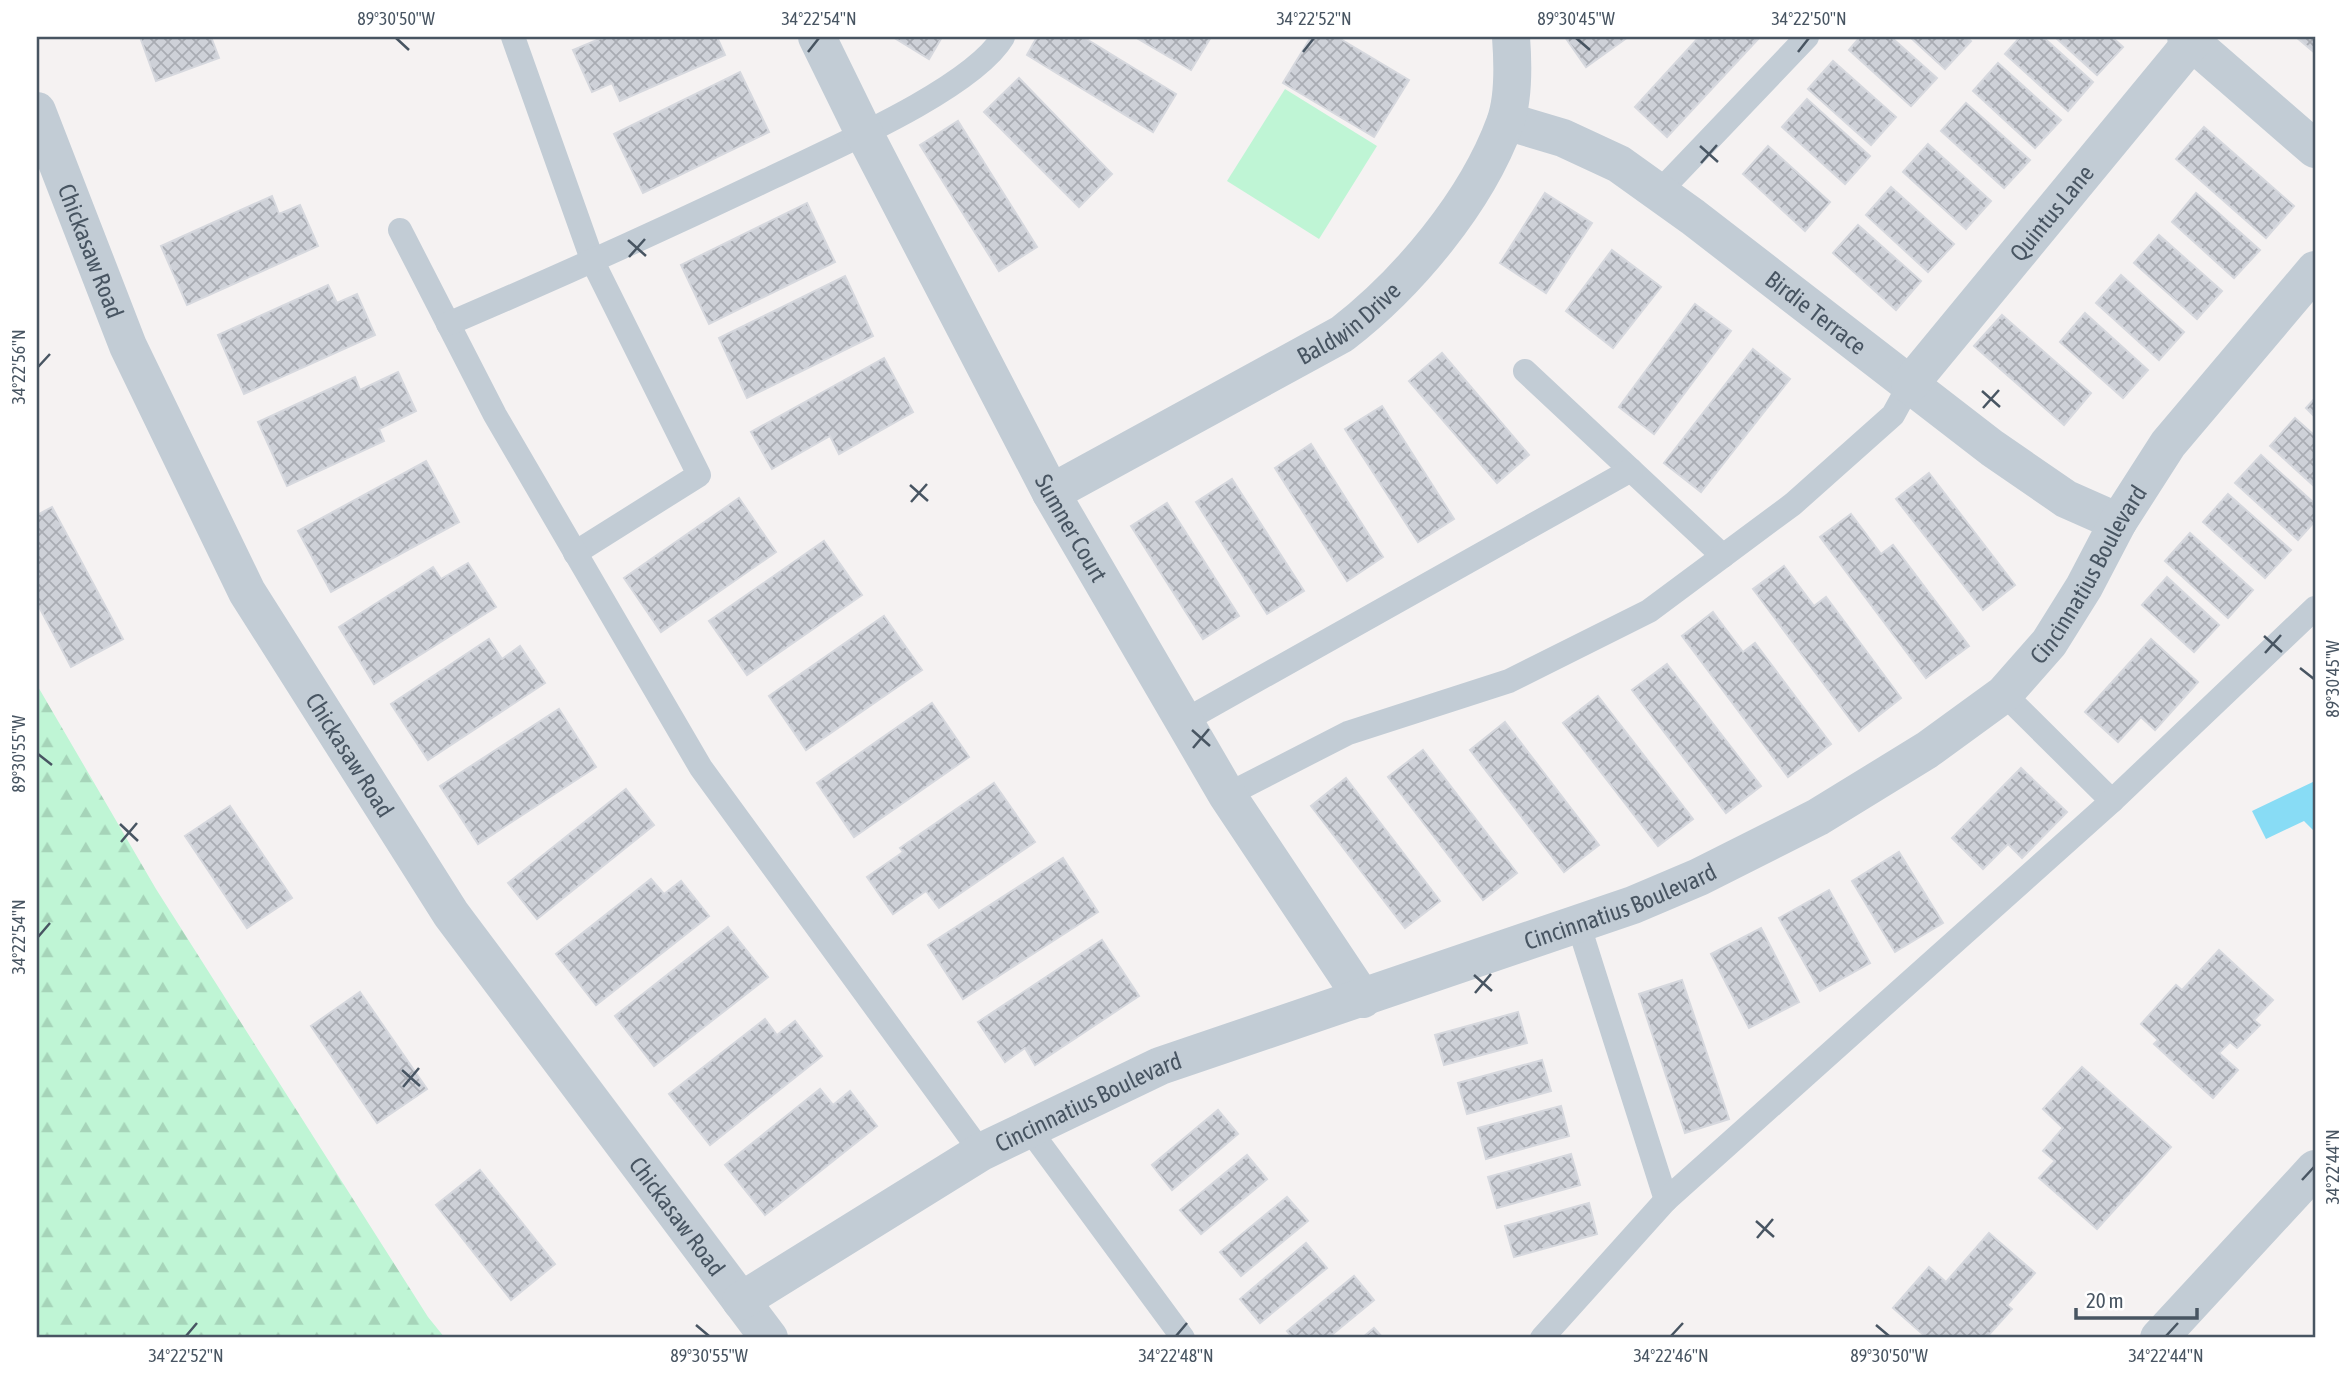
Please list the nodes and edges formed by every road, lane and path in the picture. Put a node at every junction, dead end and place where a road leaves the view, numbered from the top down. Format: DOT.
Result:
graph roads {
  1 [pos="513,37"];
  2 [pos="817,37"];
  3 [pos="1003,37"];
  4 [pos="1511,37"];
  5 [pos="1807,37"];
  6 [pos="2189,39"];
  7 [pos="37,111"];
  8 [pos="1506,121"];
  9 [pos="864,134"];
  10 [pos="2315,149"];
  11 [pos="1659,192"];
  12 [pos="400,230"];
  13 [pos="593,262"];
  14 [pos="2315,270"];
  15 [pos="448,324"];
  16 [pos="1525,371"];
  17 [pos="1910,384"];
  18 [pos="1631,470"];
  19 [pos="1051,493"];
  20 [pos="2118,522"];
  21 [pos="575,553"];
  22 [pos="1723,556"];
  23 [pos="2315,608"];
  24 [pos="2004,694"];
  25 [pos="1184,722"];
  26 [pos="1227,794"];
  27 [pos="2112,802"];
  28 [pos="1578,923"];
  29 [pos="1363,999"];
  30 [pos="1029,1129"];
  31 [pos="981,1152"];
  32 [pos="2315,1169"];
  33 [pos="1665,1200"];
  34 [pos="741,1301"];
  35 [pos="769,1338"];
  36 [pos="1184,1338"];
  37 [pos="1542,1338"];
  38 [pos="2158,1338"];
  1 -- 13 [label="lane"];
  2 -- 9 [label="street, Sumner Court"];
  3 -- 9 [label="lane"];
  4 -- 8 [label="street, Baldwin Drive"];
  5 -- 11 [label="lane"];
  6 -- 10 [label="street"];
  6 -- 17 [label="street, Quintus Lane"];
  7 -- 34 [label="street, Chickasaw Road"];
  8 -- 11 [label="street, Birdie Terrace"];
  8 -- 19 [label="street, Baldwin Drive"];
  9 -- 13 [label="lane"];
  9 -- 19 [label="street, Sumner Court"];
  11 -- 17 [label="street, Birdie Terrace"];
  12 -- 15 [label="lane"];
  13 -- 15 [label="lane"];
  13 -- 21 [label="lane"];
  14 -- 20 [label="street, Cincinnatius Boulevard"];
  15 -- 21 [label="lane"];
  16 -- 18 [label="lane"];
  17 -- 20 [label="street, Birdie Terrace"];
  17 -- 22 [label="lane"];
  18 -- 22 [label="lane"];
  18 -- 25 [label="lane"];
  19 -- 25 [label="street, Sumner Court"];
  20 -- 24 [label="street, Cincinnatius Boulevard"];
  21 -- 31 [label="lane"];
  22 -- 26 [label="lane"];
  23 -- 27 [label="lane"];
  24 -- 27 [label="lane"];
  24 -- 28 [label="street, Cincinnatius Boulevard"];
  25 -- 26 [label="street, Sumner Court"];
  26 -- 29 [label="street, Sumner Court"];
  27 -- 33 [label="lane"];
  28 -- 29 [label="street, Cincinnatius Boulevard"];
  28 -- 33 [label="lane"];
  29 -- 30 [label="street, Cincinnatius Boulevard"];
  30 -- 31 [label="street, Cincinnatius Boulevard"];
  30 -- 36 [label="lane"];
  31 -- 34 [label="street, Cincinnatius Boulevard"];
  32 -- 38 [label="street"];
  33 -- 37 [label="lane"];
  34 -- 35 [label="street, Chickasaw Road"];
}
